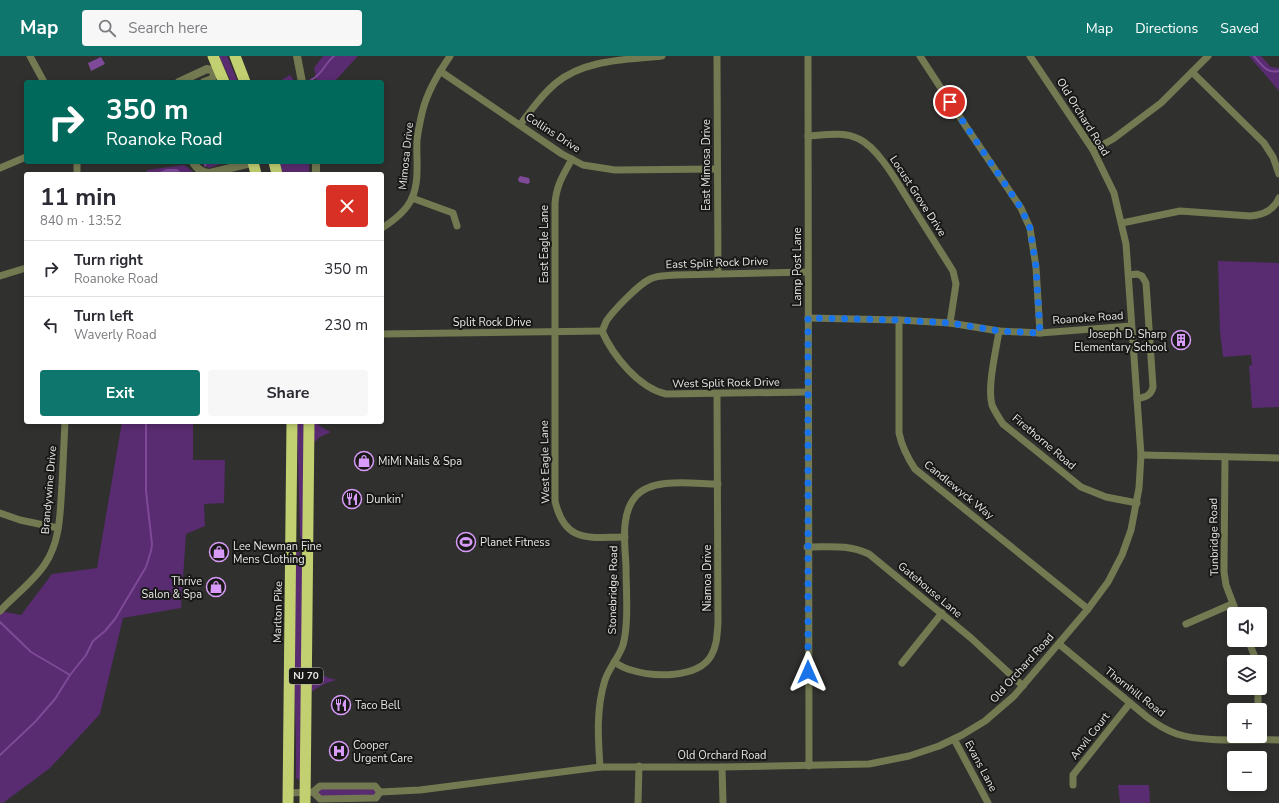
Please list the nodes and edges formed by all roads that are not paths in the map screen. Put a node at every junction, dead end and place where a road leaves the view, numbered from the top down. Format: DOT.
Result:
graph roads {
  1 [pos="30,56"];
  2 [pos="213,56"];
  3 [pos="235,56"];
  4 [pos="297,56"];
  5 [pos="450,56"];
  6 [pos="662,56"];
  7 [pos="717,56"];
  8 [pos="808,56"];
  9 [pos="920,56"];
  10 [pos="1030,56"];
  11 [pos="1208,56"];
  12 [pos="218,71"];
  13 [pos="440,71"];
  14 [pos="1192,72"];
  15 [pos="43,80"];
  16 [pos="183,80"];
  17 [pos="208,80"];
  18 [pos="223,80"];
  19 [pos="244,80"];
  20 [pos="302,80"];
  21 [pos="520,125"];
  22 [pos="808,136"];
  23 [pos="1093,150"];
  24 [pos="24,158"];
  25 [pos="572,159"];
  26 [pos="195,164"];
  27 [pos="245,164"];
  28 [pos="0,168"];
  29 [pos="717,169"];
  30 [pos="207,172"];
  31 [pos="214,172"];
  32 [pos="1279,174"];
  33 [pos="412,198"];
  34 [pos="1279,198"];
  35 [pos="1122,222"];
  36 [pos="384,226"];
  37 [pos="457,226"];
  38 [pos="24,269"];
  39 [pos="808,272"];
  40 [pos="718,274"];
  41 [pos="1129,274"];
  42 [pos="0,276"];
  43 [pos="808,318"];
  44 [pos="899,320"];
  45 [pos="950,323"];
  46 [pos="1131,326"];
  47 [pos="602,331"];
  48 [pos="1000,331"];
  49 [pos="555,332"];
  50 [pos="1040,333"];
  51 [pos="384,334"];
  52 [pos="808,392"];
  53 [pos="717,394"];
  54 [pos="1137,399"];
  55 [pos="65,424"];
  56 [pos="292,424"];
  57 [pos="309,424"];
  58 [pos="1141,455"];
  59 [pos="1225,457"];
  60 [pos="1279,458"];
  61 [pos="718,484"];
  62 [pos="1137,503"];
  63 [pos="0,513"];
  64 [pos="292,527"];
  65 [pos="58,528"];
  66 [pos="625,537"];
  67 [pos="807,547"];
  68 [pos="307,560"];
  69 [pos="1232,604"];
  70 [pos="1234,607"];
  71 [pos="1088,609"];
  72 [pos="0,611"];
  73 [pos="942,613"];
  74 [pos="1186,624"];
  75 [pos="1059,644"];
  76 [pos="614,662"];
  77 [pos="902,663"];
  78 [pos="1023,686"];
  79 [pos="1130,703"];
  80 [pos="954,739"];
  81 [pos="1227,739"];
  82 [pos="1267,739"];
  83 [pos="1279,740"];
  84 [pos="640,766"];
  85 [pos="809,766"];
  86 [pos="600,767"];
  87 [pos="722,767"];
  88 [pos="1073,784"];
  89 [pos="380,792"];
  90 [pos="307,796"];
  91 [pos="288,798"];
  92 [pos="638,803"];
  93 [pos="723,803"];
  94 [pos="988,803"];
  1 -- 15 [label="street"];
  2 -- 12 [label="highway"];
  3 -- 19 [label="highway"];
  4 -- 20 [label="street"];
  5 -- 13 [label="street, Mimosa Drive"];
  6 -- 21 [label="street"];
  7 -- 29 [label="street, East Mimosa Drive"];
  8 -- 22 [label="street, Lamp Post Lane"];
  9 -- 50 [label="street"];
  10 -- 23 [label="street, Old Orchard Road"];
  11 -- 14 [label="street"];
  12 -- 16 [label="street"];
  12 -- 17 [label="street"];
  12 -- 18 [label="highway"];
  13 -- 21 [label="street, Collins Drive"];
  13 -- 33 [label="street, Mimosa Drive"];
  14 -- 23 [label="street"];
  14 -- 32 [label="street"];
  21 -- 25 [label="street, Collins Drive"];
  22 -- 39 [label="street, Lamp Post Lane"];
  22 -- 45 [label="street, Locust Grove Drive"];
  23 -- 35 [label="street, Old Orchard Road"];
  24 -- 28 [label="street"];
  25 -- 29 [label="street, Collins Drive"];
  25 -- 49 [label="street, East Eagle Lane"];
  26 -- 30 [label="street"];
  27 -- 31 [label="street"];
  29 -- 40 [label="street, East Mimosa Drive"];
  33 -- 36 [label="street, Mimosa Drive"];
  33 -- 37 [label="street"];
  34 -- 35 [label="street"];
  35 -- 41 [label="street, Old Orchard Road"];
  38 -- 42 [label="street"];
  39 -- 40 [label="street, East Split Rock Drive"];
  39 -- 43 [label="street, Lamp Post Lane"];
  40 -- 47 [label="street, East Split Rock Drive"];
  41 -- 46 [label="street, Old Orchard Road"];
  41 -- 54 [label="street"];
  43 -- 44 [label="street, Roanoke Road"];
  43 -- 52 [label="street, Lamp Post Lane"];
  44 -- 45 [label="street, Roanoke Road"];
  44 -- 71 [label="street, Candlewyck Way"];
  45 -- 48 [label="street, Roanoke Road"];
  46 -- 50 [label="street, Roanoke Road"];
  46 -- 54 [label="street, Old Orchard Road"];
  47 -- 49 [label="street, Split Rock Drive"];
  47 -- 53 [label="street, West Split Rock Drive"];
  48 -- 50 [label="street, Roanoke Road"];
  48 -- 62 [label="street, Firethorne Road"];
  49 -- 51 [label="street, Split Rock Drive"];
  49 -- 66 [label="street, West Eagle Lane"];
  52 -- 53 [label="street, West Split Rock Drive"];
  52 -- 67 [label="street, Lamp Post Lane"];
  53 -- 61 [label="street, Niamoa Drive"];
  54 -- 58 [label="street, Old Orchard Road"];
  55 -- 65 [label="street, Brandywine Drive"];
  56 -- 64 [label="highway, Marlton Pike / NJ 70"];
  57 -- 68 [label="highway, NJ 70"];
  58 -- 59 [label="street"];
  58 -- 62 [label="street, Old Orchard Road"];
  59 -- 60 [label="street"];
  59 -- 69 [label="street, Tunbridge Road"];
  61 -- 66 [label="street, Stonebridge Road"];
  61 -- 76 [label="street, Niamoa Drive"];
  62 -- 71 [label="street, Old Orchard Road"];
  63 -- 65 [label="street"];
  64 -- 68 [label="highway"];
  64 -- 91 [label="highway, Marlton Pike / NJ 70"];
  65 -- 72 [label="street, Brandywine Drive"];
  66 -- 76 [label="street, Stonebridge Road"];
  67 -- 73 [label="street, Gatehouse Lane"];
  67 -- 85 [label="street, Lamp Post Lane"];
  68 -- 90 [label="highway, NJ 70"];
  69 -- 70 [label="street, Tunbridge Road"];
  69 -- 74 [label="street"];
  71 -- 75 [label="street, Old Orchard Road"];
  73 -- 77 [label="street"];
  73 -- 78 [label="street, Gatehouse Lane"];
  75 -- 78 [label="street, Old Orchard Road"];
  75 -- 79 [label="street, Thornhill Road"];
  76 -- 86 [label="street, Stonebridge Road"];
  78 -- 80 [label="street, Old Orchard Road"];
  79 -- 81 [label="street, Thornhill Road"];
  79 -- 88 [label="street, Anvil Court"];
  80 -- 85 [label="street, Old Orchard Road"];
  80 -- 94 [label="street, Evans Lane"];
  82 -- 83 [label="street, Thornhill Road"];
  84 -- 86 [label="street, Old Orchard Road"];
  84 -- 87 [label="street, Old Orchard Road"];
  84 -- 92 [label="street"];
  85 -- 87 [label="street, Old Orchard Road"];
  86 -- 89 [label="street, Old Orchard Road"];
  87 -- 93 [label="street"];
  89 -- 90 [label="street, Old Orchard Road"];
  89 -- 90 [label="street, Old Orchard Road"];
  90 -- 91 [label="street, Old Orchard Road"];
}
